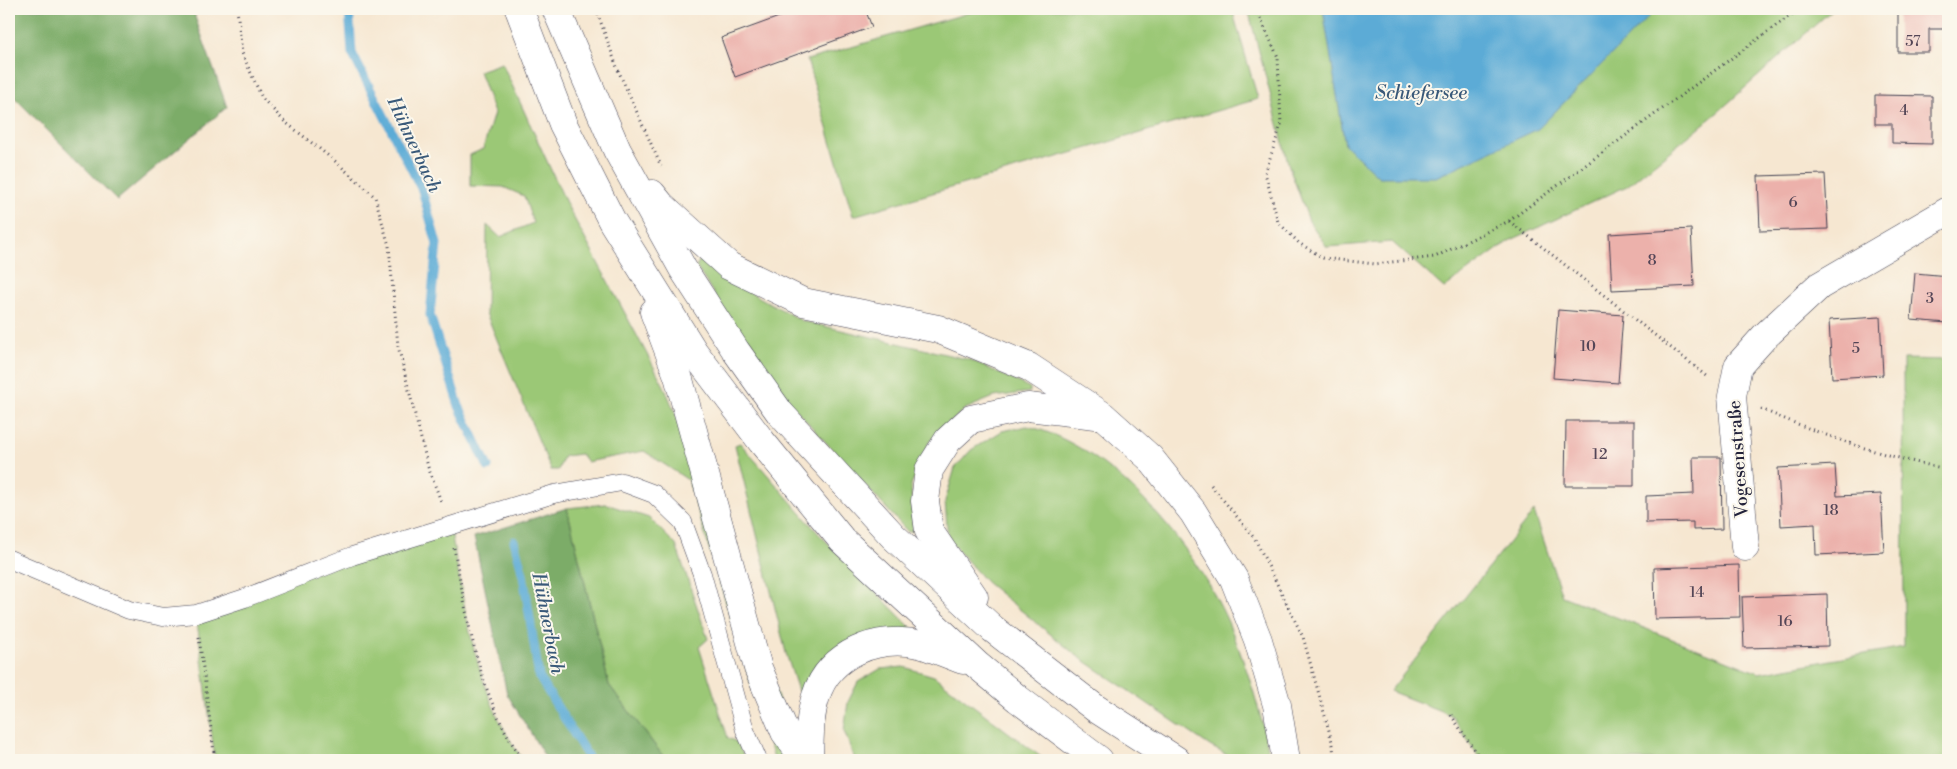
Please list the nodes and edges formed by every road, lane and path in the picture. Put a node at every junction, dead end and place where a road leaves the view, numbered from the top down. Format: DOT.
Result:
graph roads {
  1 [pos="237,9"];
  2 [pos="519,9"];
  3 [pos="556,9"];
  4 [pos="1256,9"];
  5 [pos="1799,9"];
  6 [pos="617,150"];
  7 [pos="1948,211"];
  8 [pos="635,261"];
  9 [pos="1102,415"];
  10 [pos="450,526"];
  11 [pos="1745,547"];
  12 [pos="9,559"];
  13 [pos="196,614"];
  14 [pos="993,629"];
  15 [pos="977,665"];
  16 [pos="1451,715"];
  17 [pos="215,760"];
  18 [pos="523,760"];
  19 [pos="758,760"];
  20 [pos="805,760"];
  21 [pos="809,760"];
  22 [pos="1099,760"];
  23 [pos="1176,760"];
  24 [pos="1286,760"];
  25 [pos="1482,760"];
  1 -- 10 [label="path"];
  2 -- 8 [label="main road"];
  3 -- 6 [label="main road"];
  4 -- 5 [label="path"];
  6 -- 9 [label="main road"];
  6 -- 14 [label="main road"];
  7 -- 11 [label="main road, Vogesenstraße"];
  8 -- 15 [label="main road"];
  8 -- 20 [label="main road"];
  9 -- 14 [label="main road"];
  9 -- 24 [label="main road"];
  10 -- 13 [label="lane"];
  10 -- 18 [label="path"];
  10 -- 19 [label="lane"];
  12 -- 13 [label="lane"];
  13 -- 17 [label="path"];
  14 -- 23 [label="main road"];
  15 -- 21 [label="main road"];
  15 -- 22 [label="main road"];
  16 -- 25 [label="path"];
}
